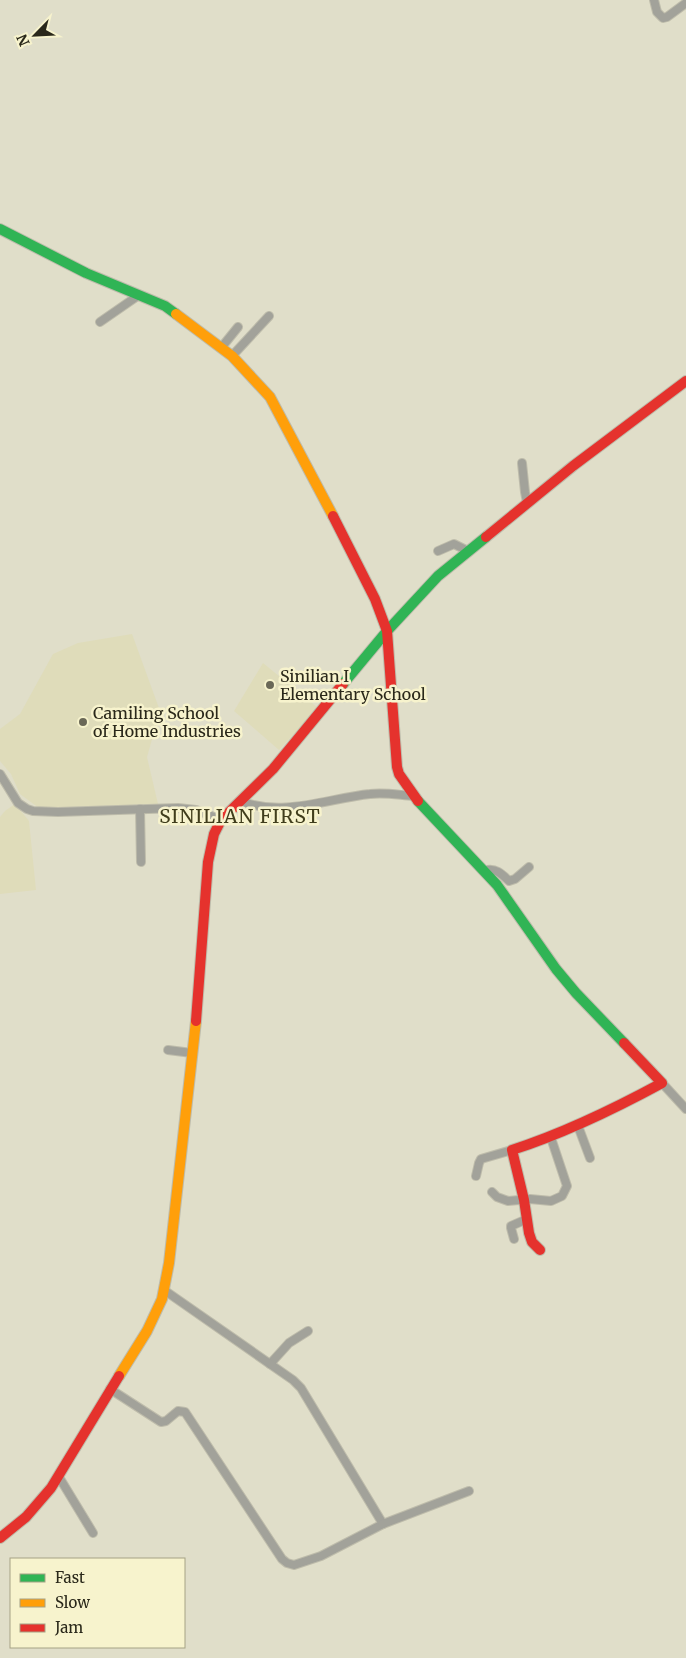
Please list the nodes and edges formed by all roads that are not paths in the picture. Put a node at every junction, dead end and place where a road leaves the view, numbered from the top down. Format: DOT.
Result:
graph roads {
  1 [pos="654,0"];
  2 [pos="686,3"];
  3 [pos="0,229"];
  4 [pos="139,295"];
  5 [pos="269,316"];
  6 [pos="100,322"];
  7 [pos="238,327"];
  8 [pos="221,348"];
  9 [pos="232,356"];
  10 [pos="686,381"];
  11 [pos="522,463"];
  12 [pos="527,502"];
  13 [pos="438,550"];
  14 [pos="468,551"];
  15 [pos="387,631"];
  16 [pos="0,774"];
  17 [pos="413,796"];
  18 [pos="241,802"];
  19 [pos="140,809"];
  20 [pos="221,820"];
  21 [pos="141,862"];
  22 [pos="529,867"];
  23 [pos="484,871"];
  24 [pos="168,1050"];
  25 [pos="192,1052"];
  26 [pos="662,1083"];
  27 [pos="686,1109"];
  28 [pos="578,1126"];
  29 [pos="551,1138"];
  30 [pos="512,1150"];
  31 [pos="590,1158"];
  32 [pos="476,1176"];
  33 [pos="492,1192"];
  34 [pos="524,1200"];
  35 [pos="527,1219"];
  36 [pos="514,1239"];
  37 [pos="540,1250"];
  38 [pos="164,1290"];
  39 [pos="308,1331"];
  40 [pos="270,1364"];
  41 [pos="110,1389"];
  42 [pos="59,1477"];
  43 [pos="468,1491"];
  44 [pos="383,1524"];
  45 [pos="93,1533"];
  46 [pos="0,1538"];
  1 -- 2 [label="street"];
  3 -- 4 [label="street"];
  4 -- 6 [label="street"];
  4 -- 8 [label="street"];
  5 -- 9 [label="street"];
  7 -- 8 [label="street"];
  8 -- 9 [label="street"];
  9 -- 15 [label="street"];
  10 -- 12 [label="street"];
  11 -- 12 [label="street"];
  12 -- 14 [label="street"];
  13 -- 14 [label="street"];
  14 -- 15 [label="street"];
  15 -- 17 [label="street"];
  15 -- 18 [label="street"];
  16 -- 19 [label="street"];
  17 -- 18 [label="street"];
  17 -- 23 [label="street"];
  18 -- 20 [label="street"];
  19 -- 20 [label="street"];
  19 -- 21 [label="street"];
  20 -- 25 [label="street"];
  22 -- 23 [label="street"];
  23 -- 26 [label="street"];
  24 -- 25 [label="street"];
  25 -- 38 [label="street"];
  26 -- 27 [label="street"];
  26 -- 28 [label="street"];
  28 -- 29 [label="street"];
  28 -- 31 [label="street"];
  29 -- 30 [label="street"];
  29 -- 34 [label="street"];
  30 -- 32 [label="street"];
  30 -- 34 [label="street"];
  33 -- 34 [label="street"];
  34 -- 35 [label="street"];
  35 -- 36 [label="street"];
  35 -- 37 [label="street"];
  38 -- 40 [label="street"];
  38 -- 41 [label="street"];
  39 -- 40 [label="street"];
  40 -- 44 [label="street"];
  41 -- 42 [label="street"];
  41 -- 44 [label="street"];
  42 -- 45 [label="street"];
  42 -- 46 [label="street"];
  43 -- 44 [label="street"];
}
